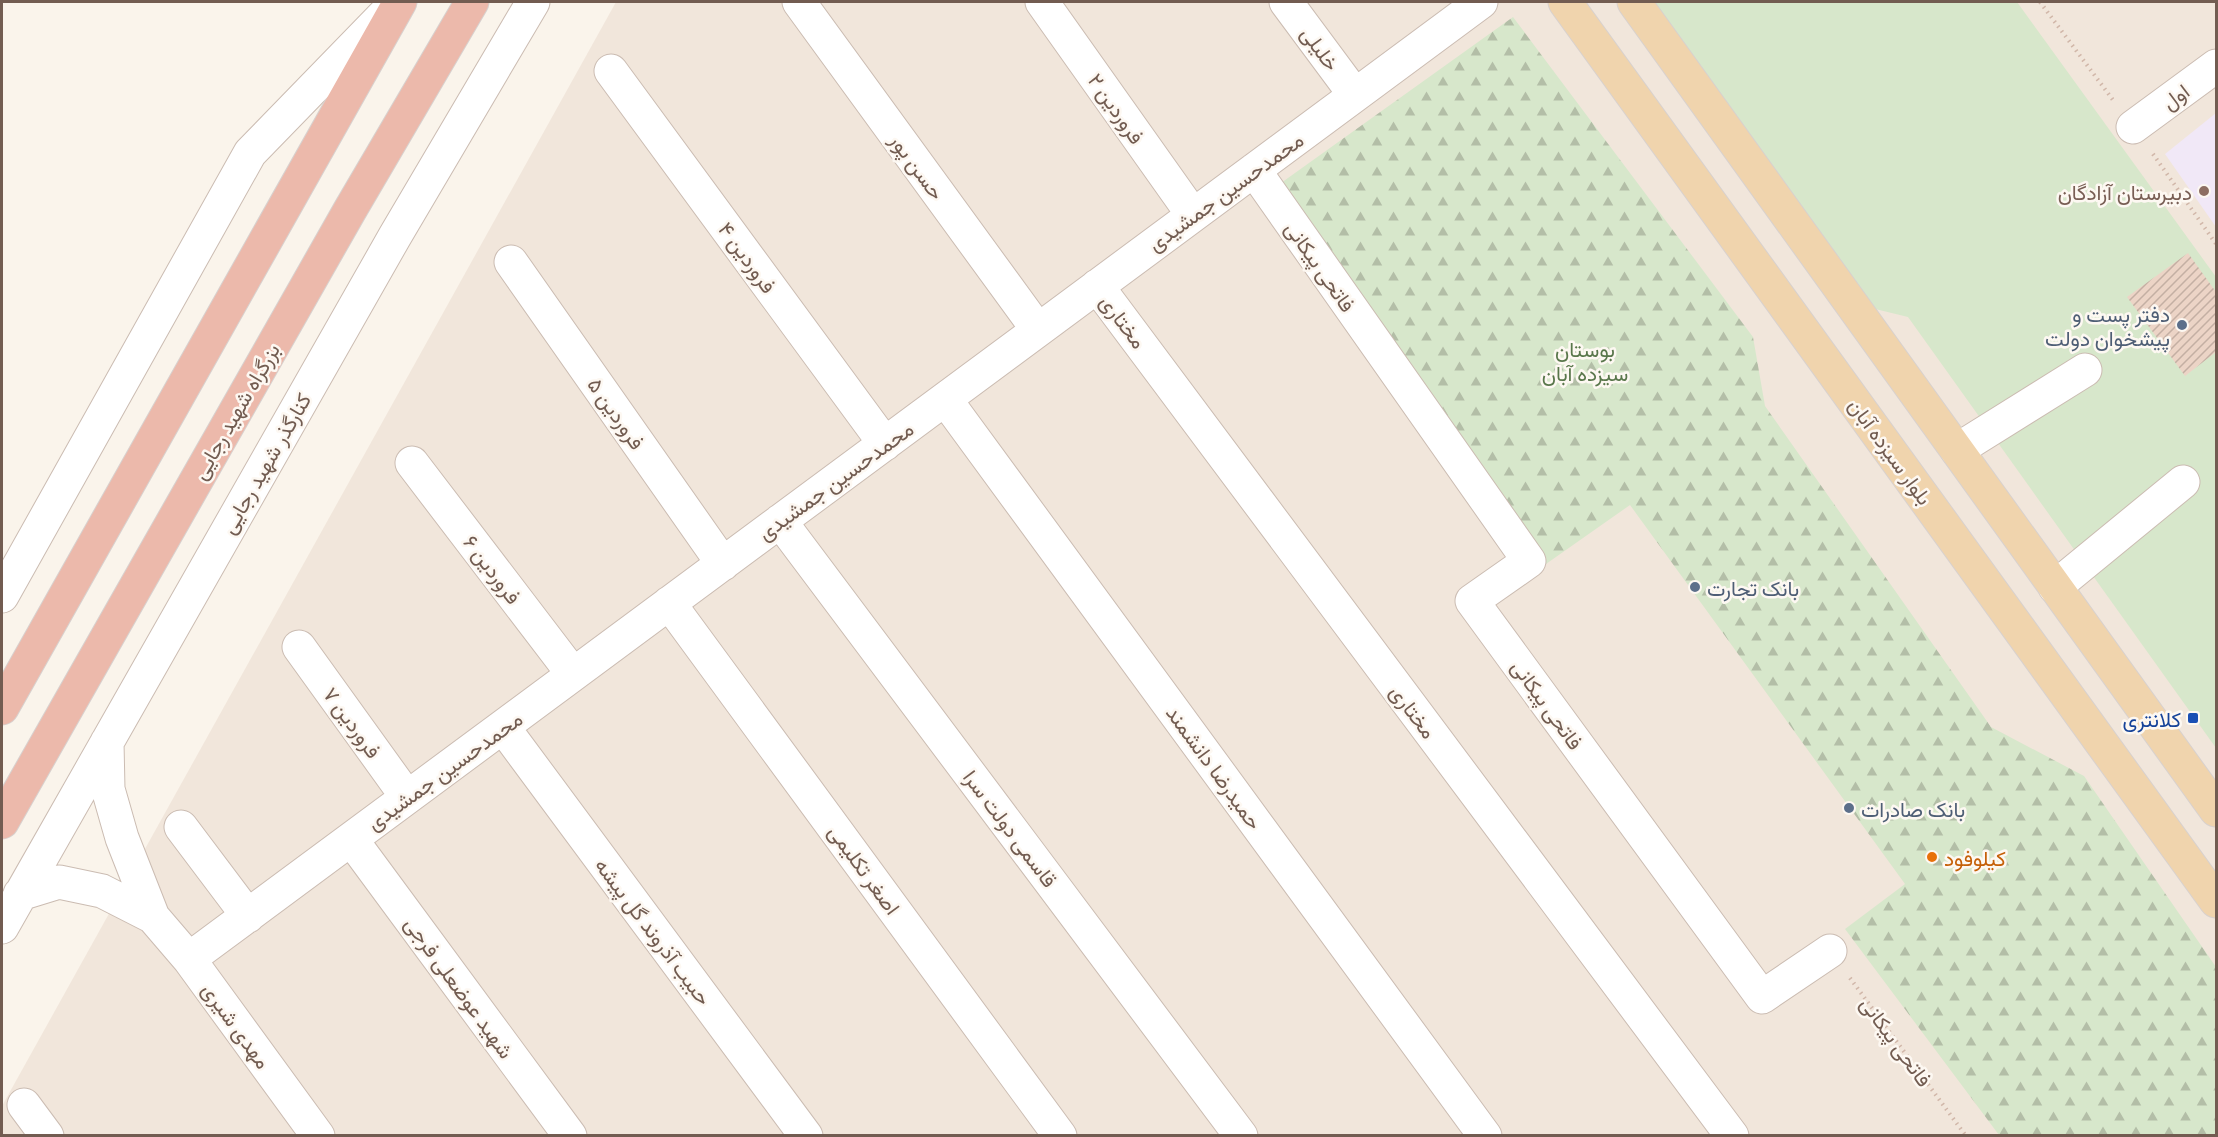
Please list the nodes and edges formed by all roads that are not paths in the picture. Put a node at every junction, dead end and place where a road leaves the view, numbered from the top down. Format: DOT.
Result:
graph roads {
  1 [pos="399,2"];
  2 [pos="472,2"];
  3 [pos="532,2"];
  4 [pos="799,2"];
  5 [pos="1042,2"];
  6 [pos="1287,2"];
  7 [pos="1481,2"];
  8 [pos="1565,2"];
  9 [pos="1634,2"];
  10 [pos="2217,66"];
  11 [pos="611,71"];
  12 [pos="1355,95"];
  13 [pos="2133,127"];
  14 [pos="1254,170"];
  15 [pos="1193,215"];
  16 [pos="511,262"];
  17 [pos="1097,286"];
  18 [pos="1038,330"];
  19 [pos="2085,370"];
  20 [pos="945,399"];
  21 [pos="885,444"];
  22 [pos="1957,450"];
  23 [pos="412,464"];
  24 [pos="2183,482"];
  25 [pos="780,521"];
  26 [pos="723,564"];
  27 [pos="2055,587"];
  28 [pos="2,596"];
  29 [pos="669,603"];
  30 [pos="299,647"];
  31 [pos="573,674"];
  32 [pos="2,708"];
  33 [pos="503,727"];
  34 [pos="107,741"];
  35 [pos="407,797"];
  36 [pos="2217,810"];
  37 [pos="2,822"];
  38 [pos="181,827"];
  39 [pos="351,839"];
  40 [pos="20,894"];
  41 [pos="2217,901"];
  42 [pos="248,916"];
  43 [pos="153,917"];
  44 [pos="2,927"];
  45 [pos="1830,951"];
  46 [pos="189,959"];
  47 [pos="24,1105"];
  48 [pos="46,1136"];
  49 [pos="318,1136"];
  50 [pos="570,1136"];
  51 [pos="806,1136"];
  52 [pos="1060,1136"];
  53 [pos="1241,1136"];
  54 [pos="1485,1136"];
  55 [pos="1732,1136"];
  1 -- 28 [label="street"];
  1 -- 32 [label="highway"];
  2 -- 37 [label="highway, بزرگراه شهید رجایی"];
  3 -- 34 [label="street, کنارگذر شهید رجایی"];
  4 -- 18 [label="street, حسن پور"];
  5 -- 15 [label="street, فروردین ۲"];
  6 -- 12 [label="street, خلیلی"];
  7 -- 12 [label="street, محمدحسین جمشیدی"];
  8 -- 41 [label="main road, بلوار سیزده آبان"];
  9 -- 22 [label="main road"];
  10 -- 13 [label="street, اول"];
  11 -- 21 [label="street, فروردین ۴"];
  12 -- 14 [label="street, محمدحسین جمشیدی"];
  14 -- 15 [label="street, محمدحسین جمشیدی"];
  14 -- 45 [label="street, فاتحی پیکانی"];
  15 -- 17 [label="street, محمدحسین جمشیدی"];
  16 -- 26 [label="street, فروردین ۵"];
  17 -- 18 [label="street, محمدحسین جمشیدی"];
  17 -- 55 [label="street, مختاری"];
  18 -- 20 [label="street, محمدحسین جمشیدی"];
  19 -- 22 [label="street"];
  20 -- 21 [label="street, محمدحسین جمشیدی"];
  20 -- 54 [label="street, حمیدرضا دانشمند"];
  21 -- 25 [label="street, محمدحسین جمشیدی"];
  22 -- 27 [label="main road"];
  23 -- 31 [label="street, فروردین ۶"];
  24 -- 27 [label="street"];
  25 -- 26 [label="street, محمدحسین جمشیدی"];
  25 -- 53 [label="street, قاسمی دولت سرا"];
  26 -- 29 [label="street, محمدحسین جمشیدی"];
  27 -- 36 [label="main road"];
  29 -- 31 [label="street, محمدحسین جمشیدی"];
  29 -- 52 [label="street, اصغر تکلیمی"];
  30 -- 35 [label="street, فروردین ۷"];
  31 -- 33 [label="street, محمدحسین جمشیدی"];
  33 -- 35 [label="street, محمدحسین جمشیدی"];
  33 -- 51 [label="street, حبیب آذروند گل پیشه"];
  34 -- 40 [label="street, کنارگذر شهید رجایی"];
  34 -- 43 [label="street"];
  35 -- 39 [label="street, محمدحسین جمشیدی"];
  38 -- 42 [label="street"];
  39 -- 42 [label="street, محمدحسین جمشیدی"];
  39 -- 50 [label="street, شهید عوضعلی فرجی"];
  40 -- 43 [label="street"];
  40 -- 44 [label="street, کنارگذر شهید رجایی"];
  42 -- 46 [label="street, محمدحسین جمشیدی"];
  43 -- 46 [label="street, مهدی شیری"];
  46 -- 49 [label="street, مهدی شیری"];
  47 -- 48 [label="street"];
}
